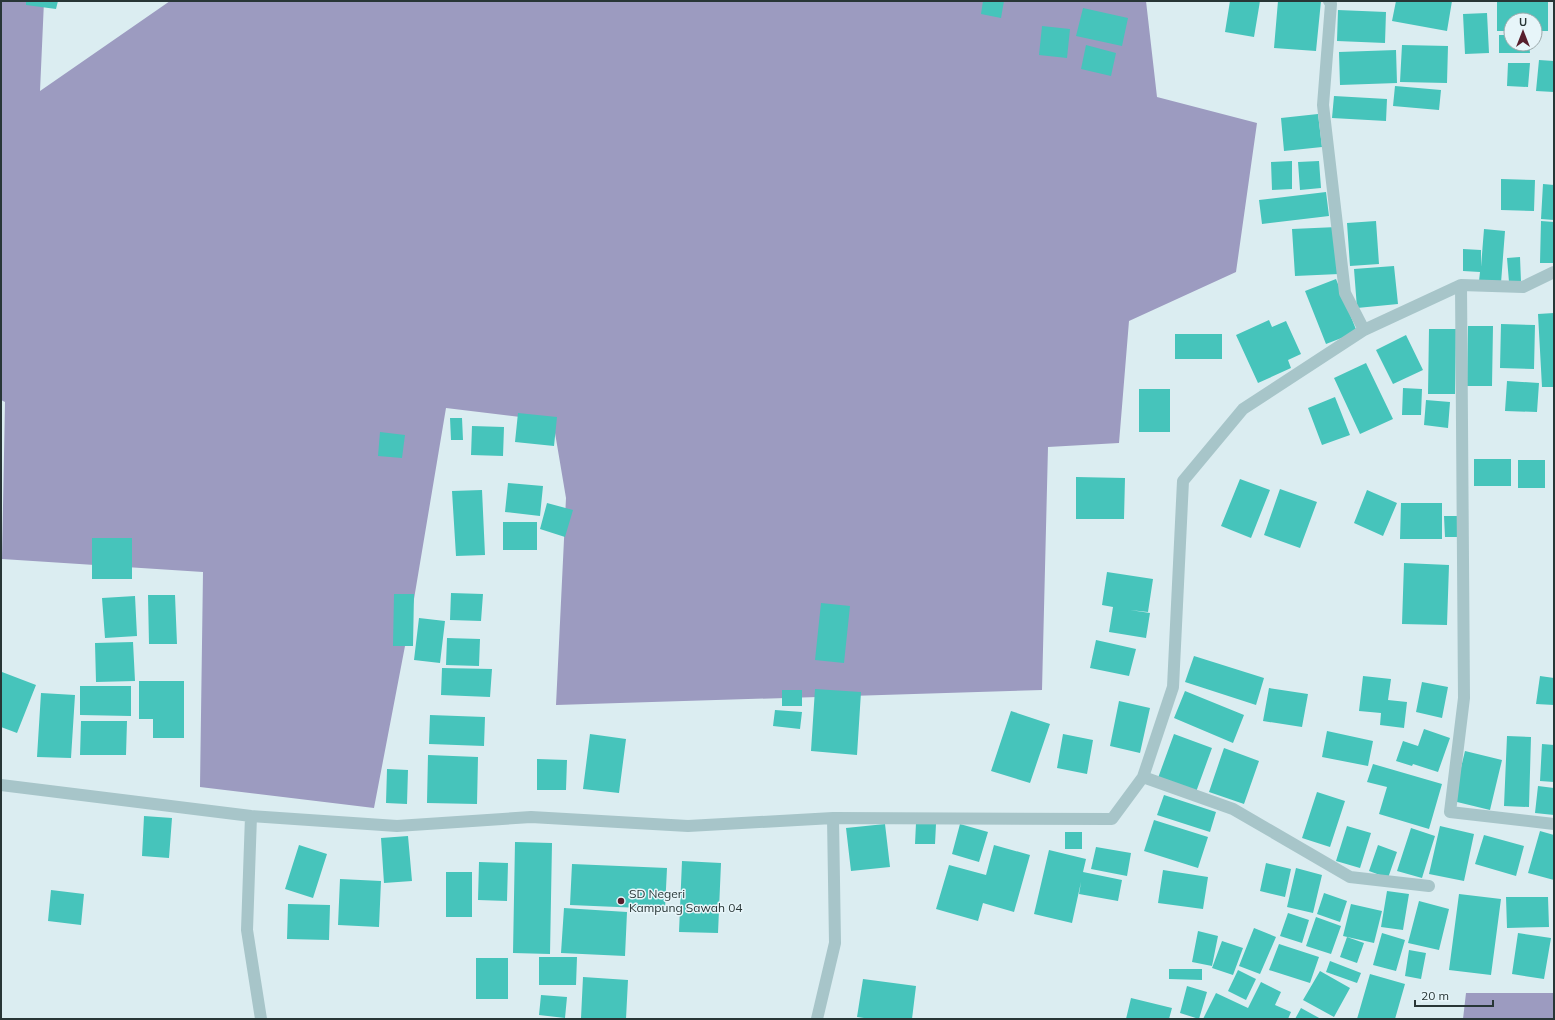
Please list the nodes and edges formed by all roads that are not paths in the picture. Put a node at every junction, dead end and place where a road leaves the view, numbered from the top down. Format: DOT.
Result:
graph roads {
  1 [pos="1329,1"];
  2 [pos="1554,272"];
  3 [pos="1461,285"];
  4 [pos="1364,330"];
  5 [pos="1143,776"];
  6 [pos="1,785"];
  7 [pos="251,816"];
  8 [pos="833,818"];
  9 [pos="1554,824"];
  10 [pos="1428,886"];
  11 [pos="261,1019"];
  12 [pos="817,1019"];
  1 -- 4 [label="street"];
  2 -- 3 [label="street"];
  3 -- 4 [label="street"];
  3 -- 9 [label="street"];
  4 -- 5 [label="street"];
  5 -- 8 [label="street"];
  5 -- 10 [label="street"];
  6 -- 7 [label="street"];
  7 -- 8 [label="street"];
  7 -- 11 [label="street"];
  8 -- 12 [label="street"];
}
